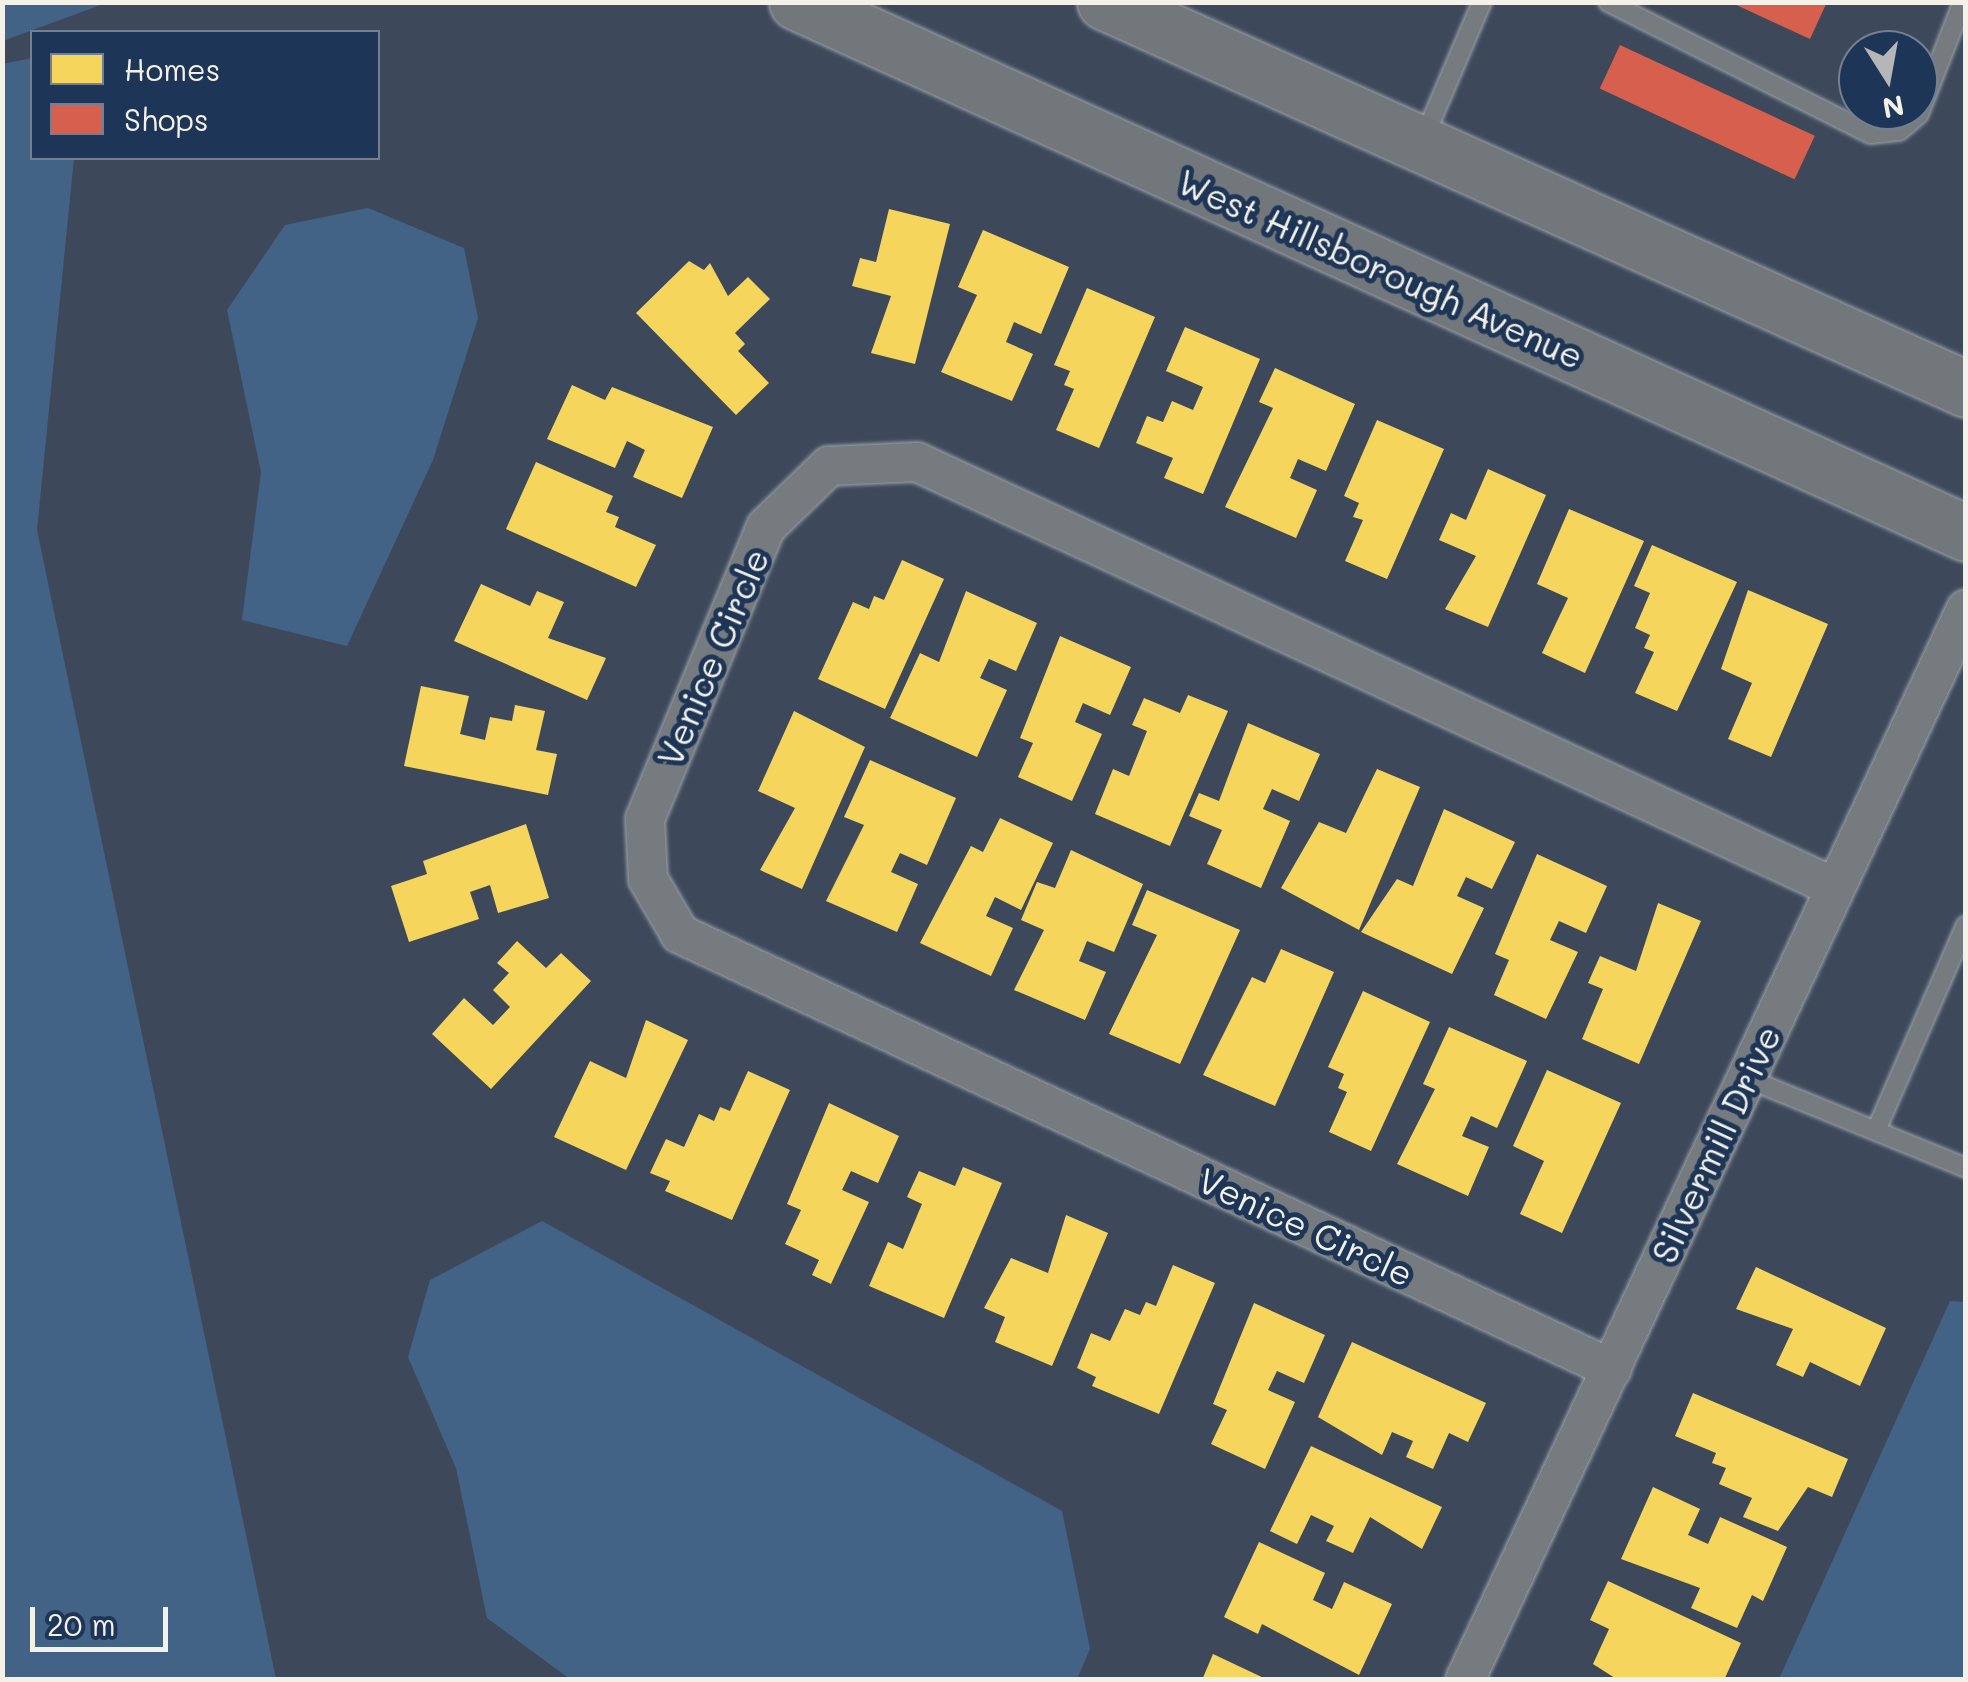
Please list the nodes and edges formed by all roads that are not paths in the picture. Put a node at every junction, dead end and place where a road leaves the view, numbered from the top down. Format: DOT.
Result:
graph roads {
  1 [pos="796,2"];
  2 [pos="1105,2"];
  3 [pos="1482,2"];
  4 [pos="1608,2"];
  5 [pos="1963,2"];
  6 [pos="1421,145"];
  7 [pos="1966,390"];
  8 [pos="1966,533"];
  9 [pos="1966,609"];
  10 [pos="1834,887"];
  11 [pos="1966,925"];
  12 [pos="1746,1078"];
  13 [pos="1878,1126"];
  14 [pos="1966,1168"];
  15 [pos="1612,1369"];
  16 [pos="1465,1680"];
  1 -- 8 [label="main road, West Hillsborough Avenue"];
  2 -- 6 [label="main road"];
  3 -- 6 [label="lane"];
  4 -- 5 [label="lane"];
  6 -- 7 [label="main road"];
  9 -- 10 [label="street, Silvermill Drive"];
  10 -- 12 [label="street, Silvermill Drive"];
  10 -- 15 [label="street, Venice Circle"];
  11 -- 13 [label="lane"];
  12 -- 13 [label="lane"];
  12 -- 15 [label="street, Silvermill Drive"];
  13 -- 14 [label="lane"];
  15 -- 16 [label="street, Silvermill Drive"];
}
